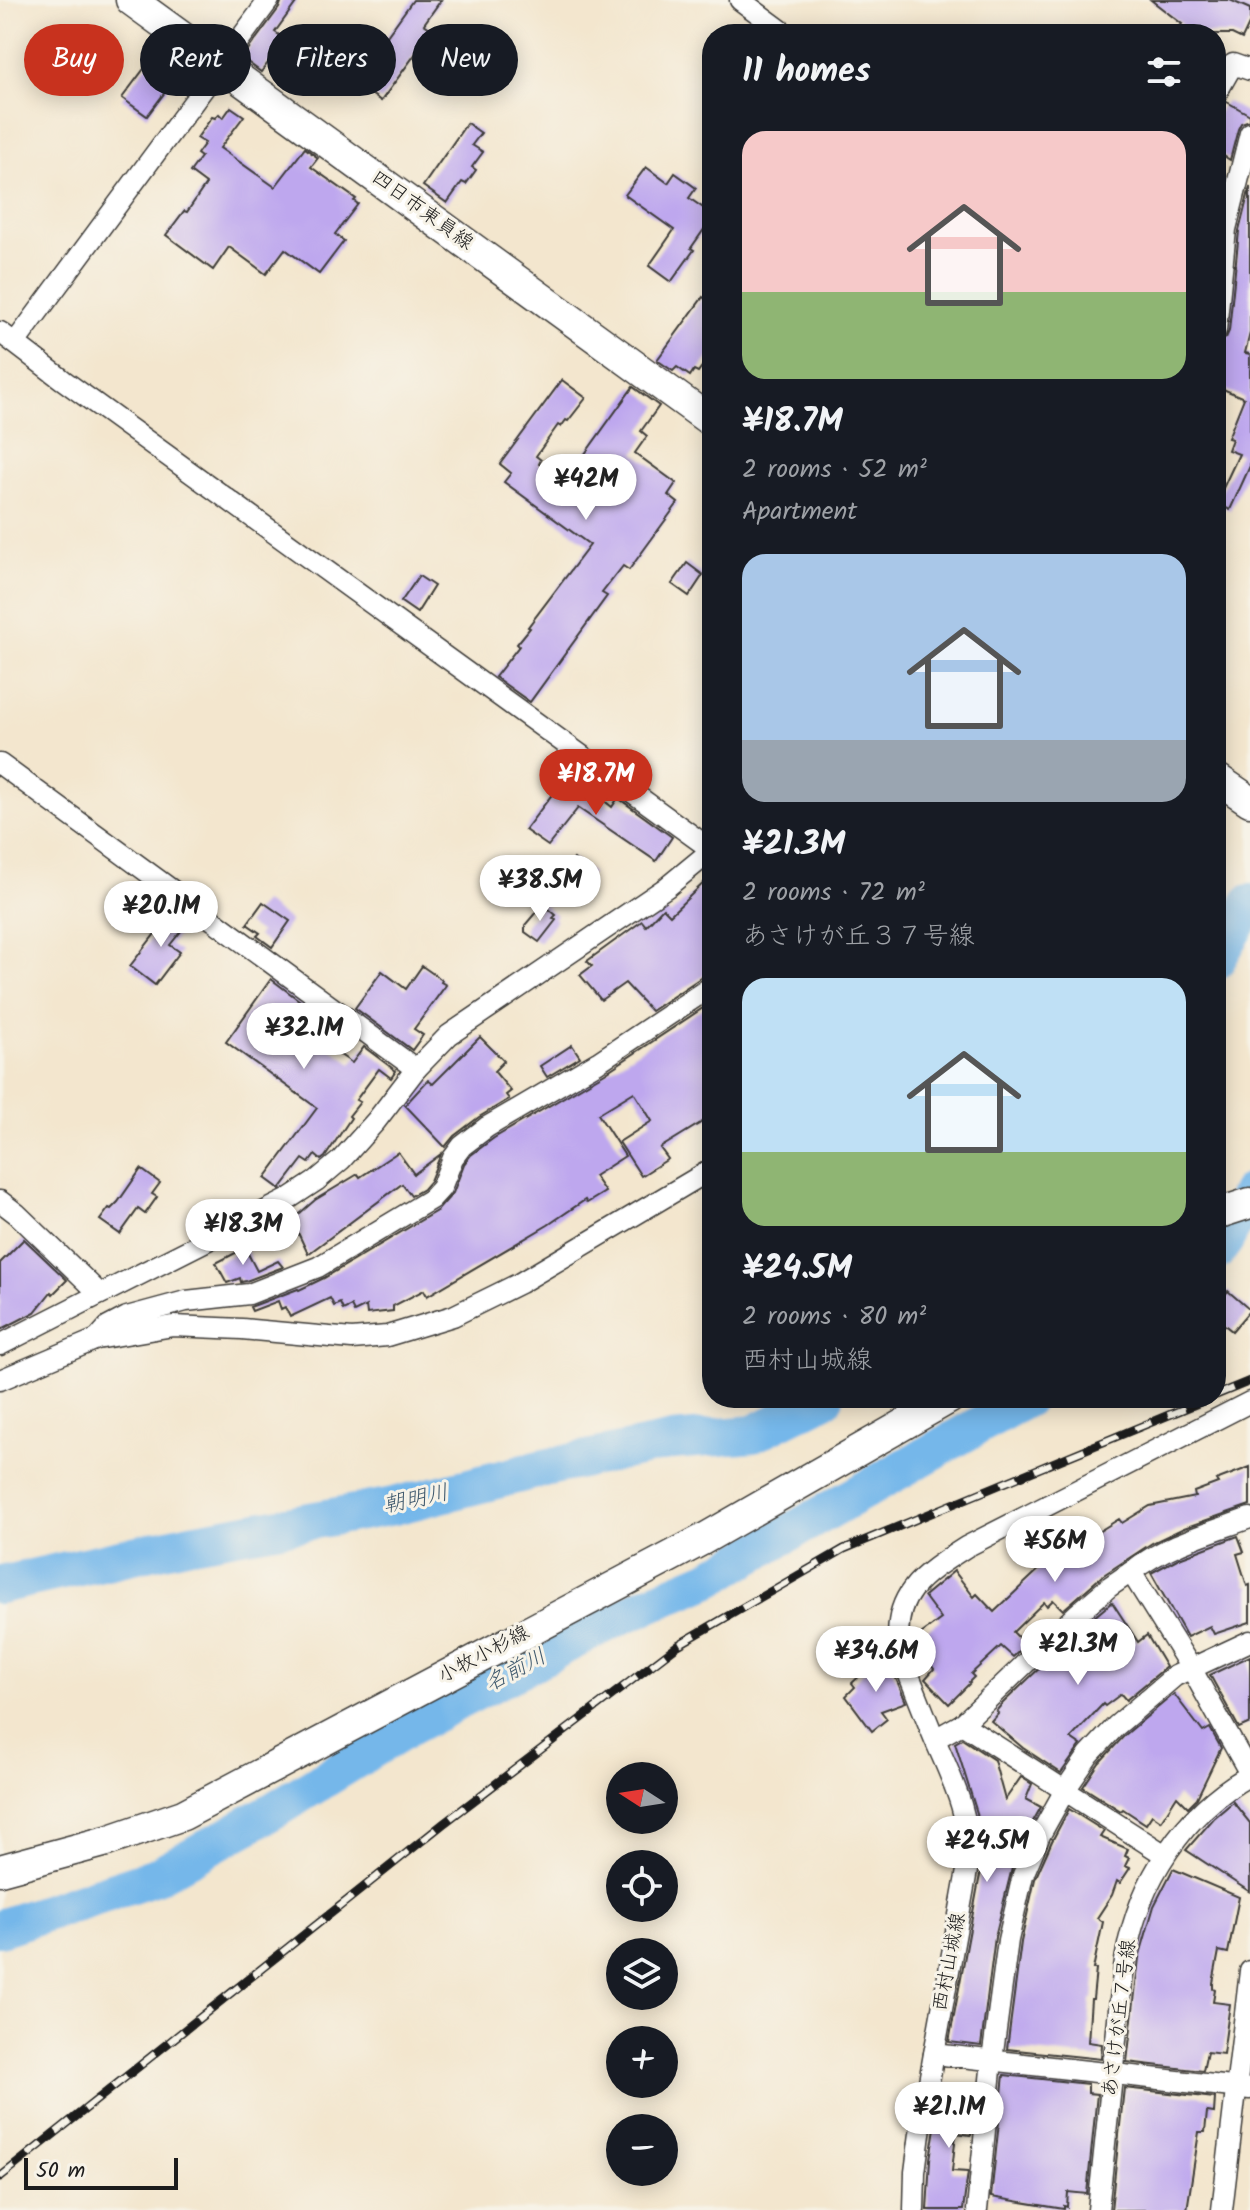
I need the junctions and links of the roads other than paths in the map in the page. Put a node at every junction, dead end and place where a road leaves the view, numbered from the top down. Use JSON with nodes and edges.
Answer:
{"nodes":[{"id":1,"x":131,"y":0,"type":"edge"},
{"id":2,"x":269,"y":0,"type":"edge"},
{"id":3,"x":740,"y":0,"type":"edge"},
{"id":4,"x":165,"y":24,"type":"edge"},
{"id":5,"x":772,"y":24,"type":"edge"},
{"id":6,"x":251,"y":25,"type":"edge"},
{"id":7,"x":1250,"y":70,"type":"edge"},
{"id":8,"x":1226,"y":76,"type":"edge"},
{"id":9,"x":251,"y":86,"type":"edge"},
{"id":10,"x":198,"y":96,"type":"edge"},
{"id":11,"x":1250,"y":133,"type":"edge"},
{"id":12,"x":1226,"y":229,"type":"edge"},
{"id":13,"x":8,"y":337,"type":"edge"},
{"id":14,"x":702,"y":415,"type":"edge"},
{"id":15,"x":0,"y":764,"type":"edge"},
{"id":16,"x":1226,"y":785,"type":"edge"},
{"id":17,"x":1250,"y":801,"type":"edge"},
{"id":18,"x":702,"y":843,"type":"edge"},
{"id":19,"x":702,"y":858,"type":"edge"},
{"id":20,"x":702,"y":993,"type":"edge"},
{"id":21,"x":416,"y":1069,"type":"junction"},
{"id":22,"x":702,"y":1175,"type":"edge"},
{"id":23,"x":0,"y":1201,"type":"edge"},
{"id":24,"x":1250,"y":1203,"type":"edge"},
{"id":25,"x":1226,"y":1211,"type":"edge"},
{"id":26,"x":100,"y":1294,"type":"junction"},
{"id":27,"x":97,"y":1339,"type":"junction"},
{"id":28,"x":0,"y":1345,"type":"edge"},
{"id":29,"x":0,"y":1380,"type":"edge"},
{"id":30,"x":1250,"y":1402,"type":"edge"},
{"id":31,"x":933,"y":1408,"type":"edge"},
{"id":32,"x":1250,"y":1518,"type":"edge"},
{"id":33,"x":1131,"y":1572,"type":"junction"},
{"id":34,"x":1250,"y":1641,"type":"edge"},
{"id":35,"x":1191,"y":1668,"type":"junction"},
{"id":36,"x":962,"y":1724,"type":"junction"},
{"id":37,"x":935,"y":1739,"type":"junction"},
{"id":38,"x":1250,"y":1774,"type":"edge"},
{"id":39,"x":1065,"y":1790,"type":"junction"},
{"id":40,"x":1165,"y":1855,"type":"junction"},
{"id":41,"x":0,"y":1870,"type":"edge"},
{"id":42,"x":1250,"y":1971,"type":"edge"},
{"id":43,"x":934,"y":2054,"type":"junction"},
{"id":44,"x":992,"y":2060,"type":"junction"},
{"id":45,"x":1113,"y":2074,"type":"junction"},
{"id":46,"x":1243,"y":2088,"type":"edge"},
{"id":47,"x":914,"y":2210,"type":"edge"},
{"id":48,"x":977,"y":2210,"type":"edge"},
{"id":49,"x":1098,"y":2210,"type":"edge"},
{"id":50,"x":1222,"y":2210,"type":"edge"}],
"edges":[{"from":1,"to":4,"type":"main road","name":"四日市東員線"},
{"from":2,"to":6,"type":"street"},
{"from":3,"to":5,"type":"street"},
{"from":7,"to":8,"type":"street"},
{"from":9,"to":14,"type":"main road","name":"四日市東員線"},
{"from":10,"to":13,"type":"street"},
{"from":11,"to":12,"type":"street"},
{"from":13,"to":18,"type":"street"},
{"from":15,"to":21,"type":"street"},
{"from":16,"to":17,"type":"main road"},
{"from":19,"to":21,"type":"street"},
{"from":20,"to":27,"type":"street"},
{"from":21,"to":26,"type":"street"},
{"from":22,"to":27,"type":"street"},
{"from":23,"to":26,"type":"street"},
{"from":24,"to":25,"type":"main road"},
{"from":26,"to":28,"type":"street"},
{"from":27,"to":29,"type":"street"},
{"from":30,"to":37,"type":"street","name":"西村山城線"},
{"from":31,"to":41,"type":"main road","name":"小牧小杉線"},
{"from":32,"to":33,"type":"street"},
{"from":33,"to":35,"type":"street"},
{"from":33,"to":36,"type":"street"},
{"from":34,"to":35,"type":"street"},
{"from":35,"to":38,"type":"street"},
{"from":35,"to":39,"type":"street"},
{"from":36,"to":37,"type":"street"},
{"from":36,"to":39,"type":"street"},
{"from":37,"to":43,"type":"street","name":"西村山城線"},
{"from":38,"to":40,"type":"street","name":"あさけが丘７号線"},
{"from":39,"to":40,"type":"street"},
{"from":39,"to":44,"type":"street"},
{"from":40,"to":45,"type":"street","name":"あさけが丘７号線"},
{"from":42,"to":46,"type":"street"},
{"from":43,"to":44,"type":"street"},
{"from":43,"to":47,"type":"street","name":"西村山城線"},
{"from":44,"to":45,"type":"street"},
{"from":44,"to":48,"type":"street"},
{"from":45,"to":46,"type":"street"},
{"from":45,"to":49,"type":"street","name":"あさけが丘７号線"},
{"from":46,"to":50,"type":"street"}]}
